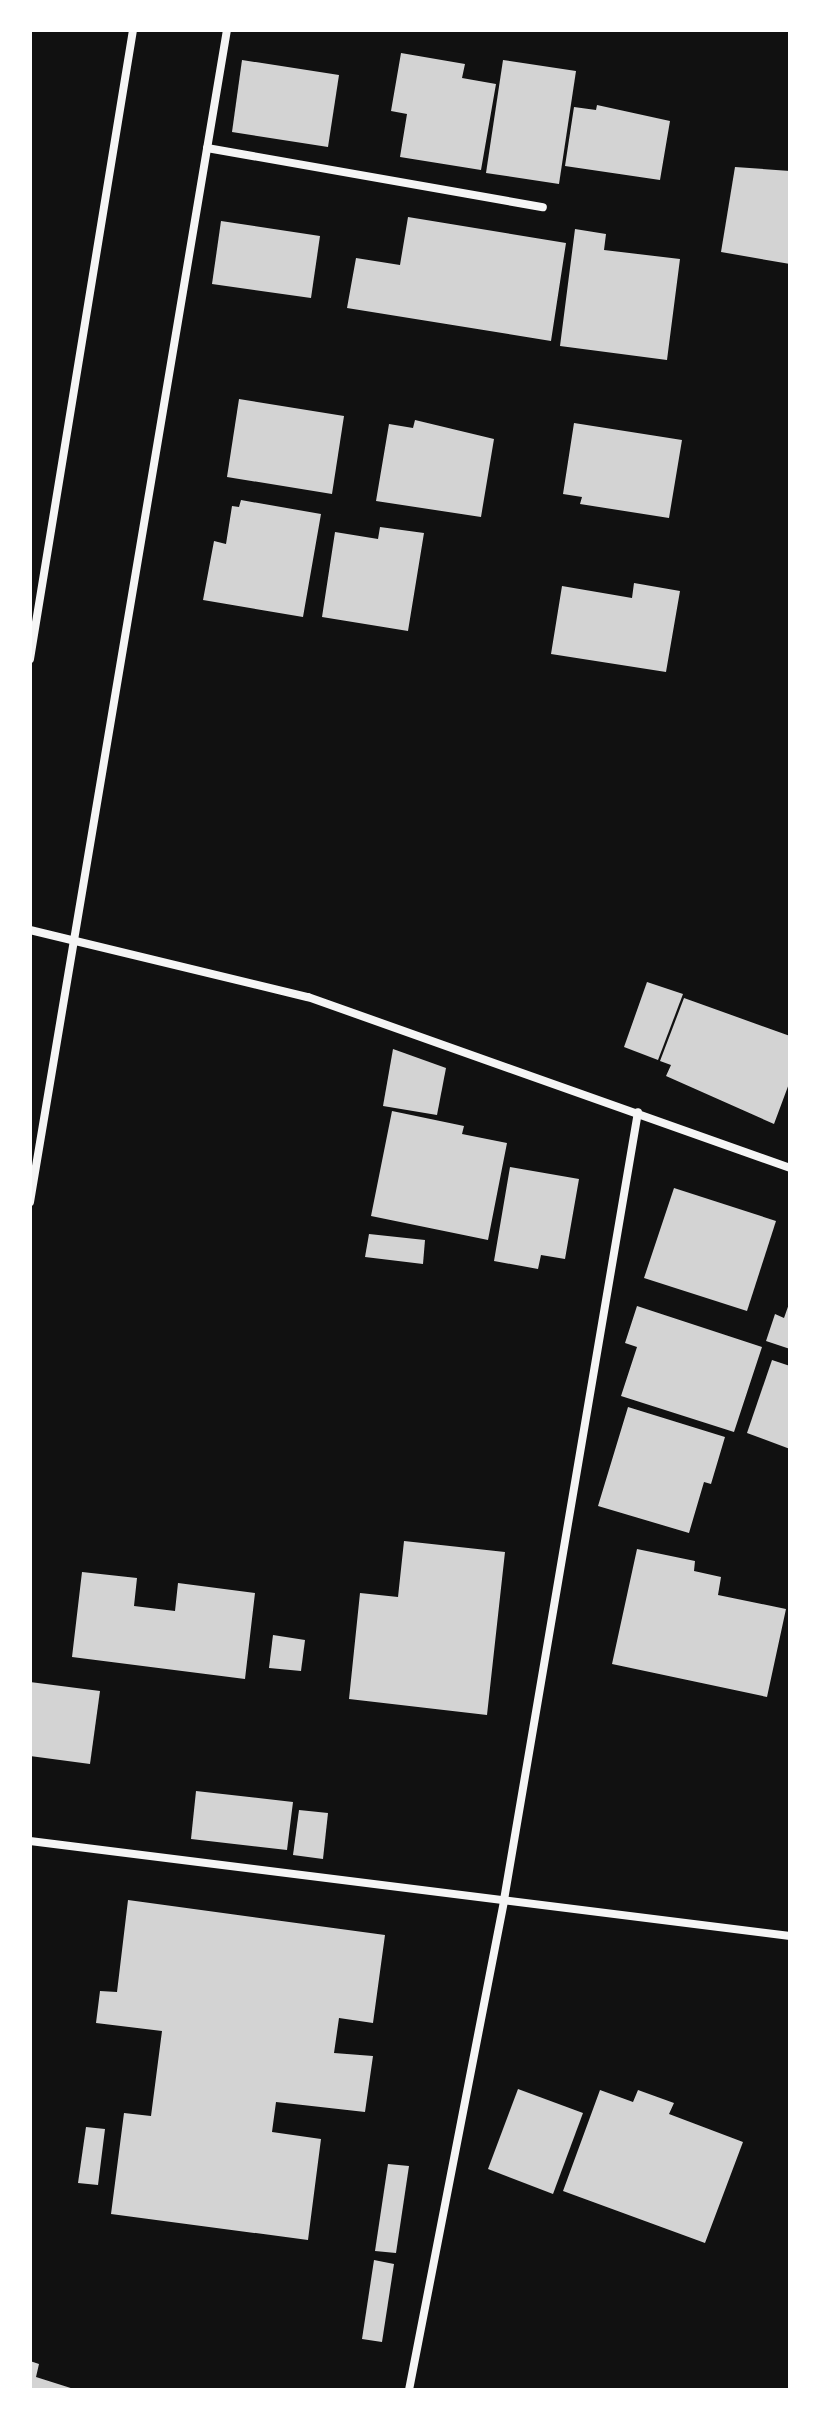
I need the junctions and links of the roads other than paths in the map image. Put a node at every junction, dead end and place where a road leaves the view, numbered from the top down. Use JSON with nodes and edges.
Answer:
{"nodes":[{"id":1,"x":133,"y":30,"type":"edge"},
{"id":2,"x":227,"y":30,"type":"edge"},
{"id":3,"x":207,"y":148,"type":"junction"},
{"id":4,"x":543,"y":207,"type":"dead end"},
{"id":5,"x":30,"y":659,"type":"edge"},
{"id":6,"x":30,"y":930,"type":"edge"},
{"id":7,"x":74,"y":940,"type":"junction"},
{"id":8,"x":638,"y":1112,"type":"junction"},
{"id":9,"x":790,"y":1168,"type":"edge"},
{"id":10,"x":30,"y":1202,"type":"edge"},
{"id":11,"x":30,"y":1841,"type":"edge"},
{"id":12,"x":504,"y":1900,"type":"junction"},
{"id":13,"x":790,"y":1936,"type":"edge"},
{"id":14,"x":409,"y":2390,"type":"edge"}],
"edges":[{"from":1,"to":5,"type":"street"},
{"from":2,"to":3,"type":"street"},
{"from":3,"to":4,"type":"street"},
{"from":3,"to":7,"type":"street"},
{"from":6,"to":7,"type":"street"},
{"from":7,"to":8,"type":"street"},
{"from":7,"to":10,"type":"street"},
{"from":8,"to":9,"type":"street"},
{"from":8,"to":12,"type":"street"},
{"from":11,"to":12,"type":"street"},
{"from":12,"to":13,"type":"street"},
{"from":12,"to":14,"type":"street"}]}
